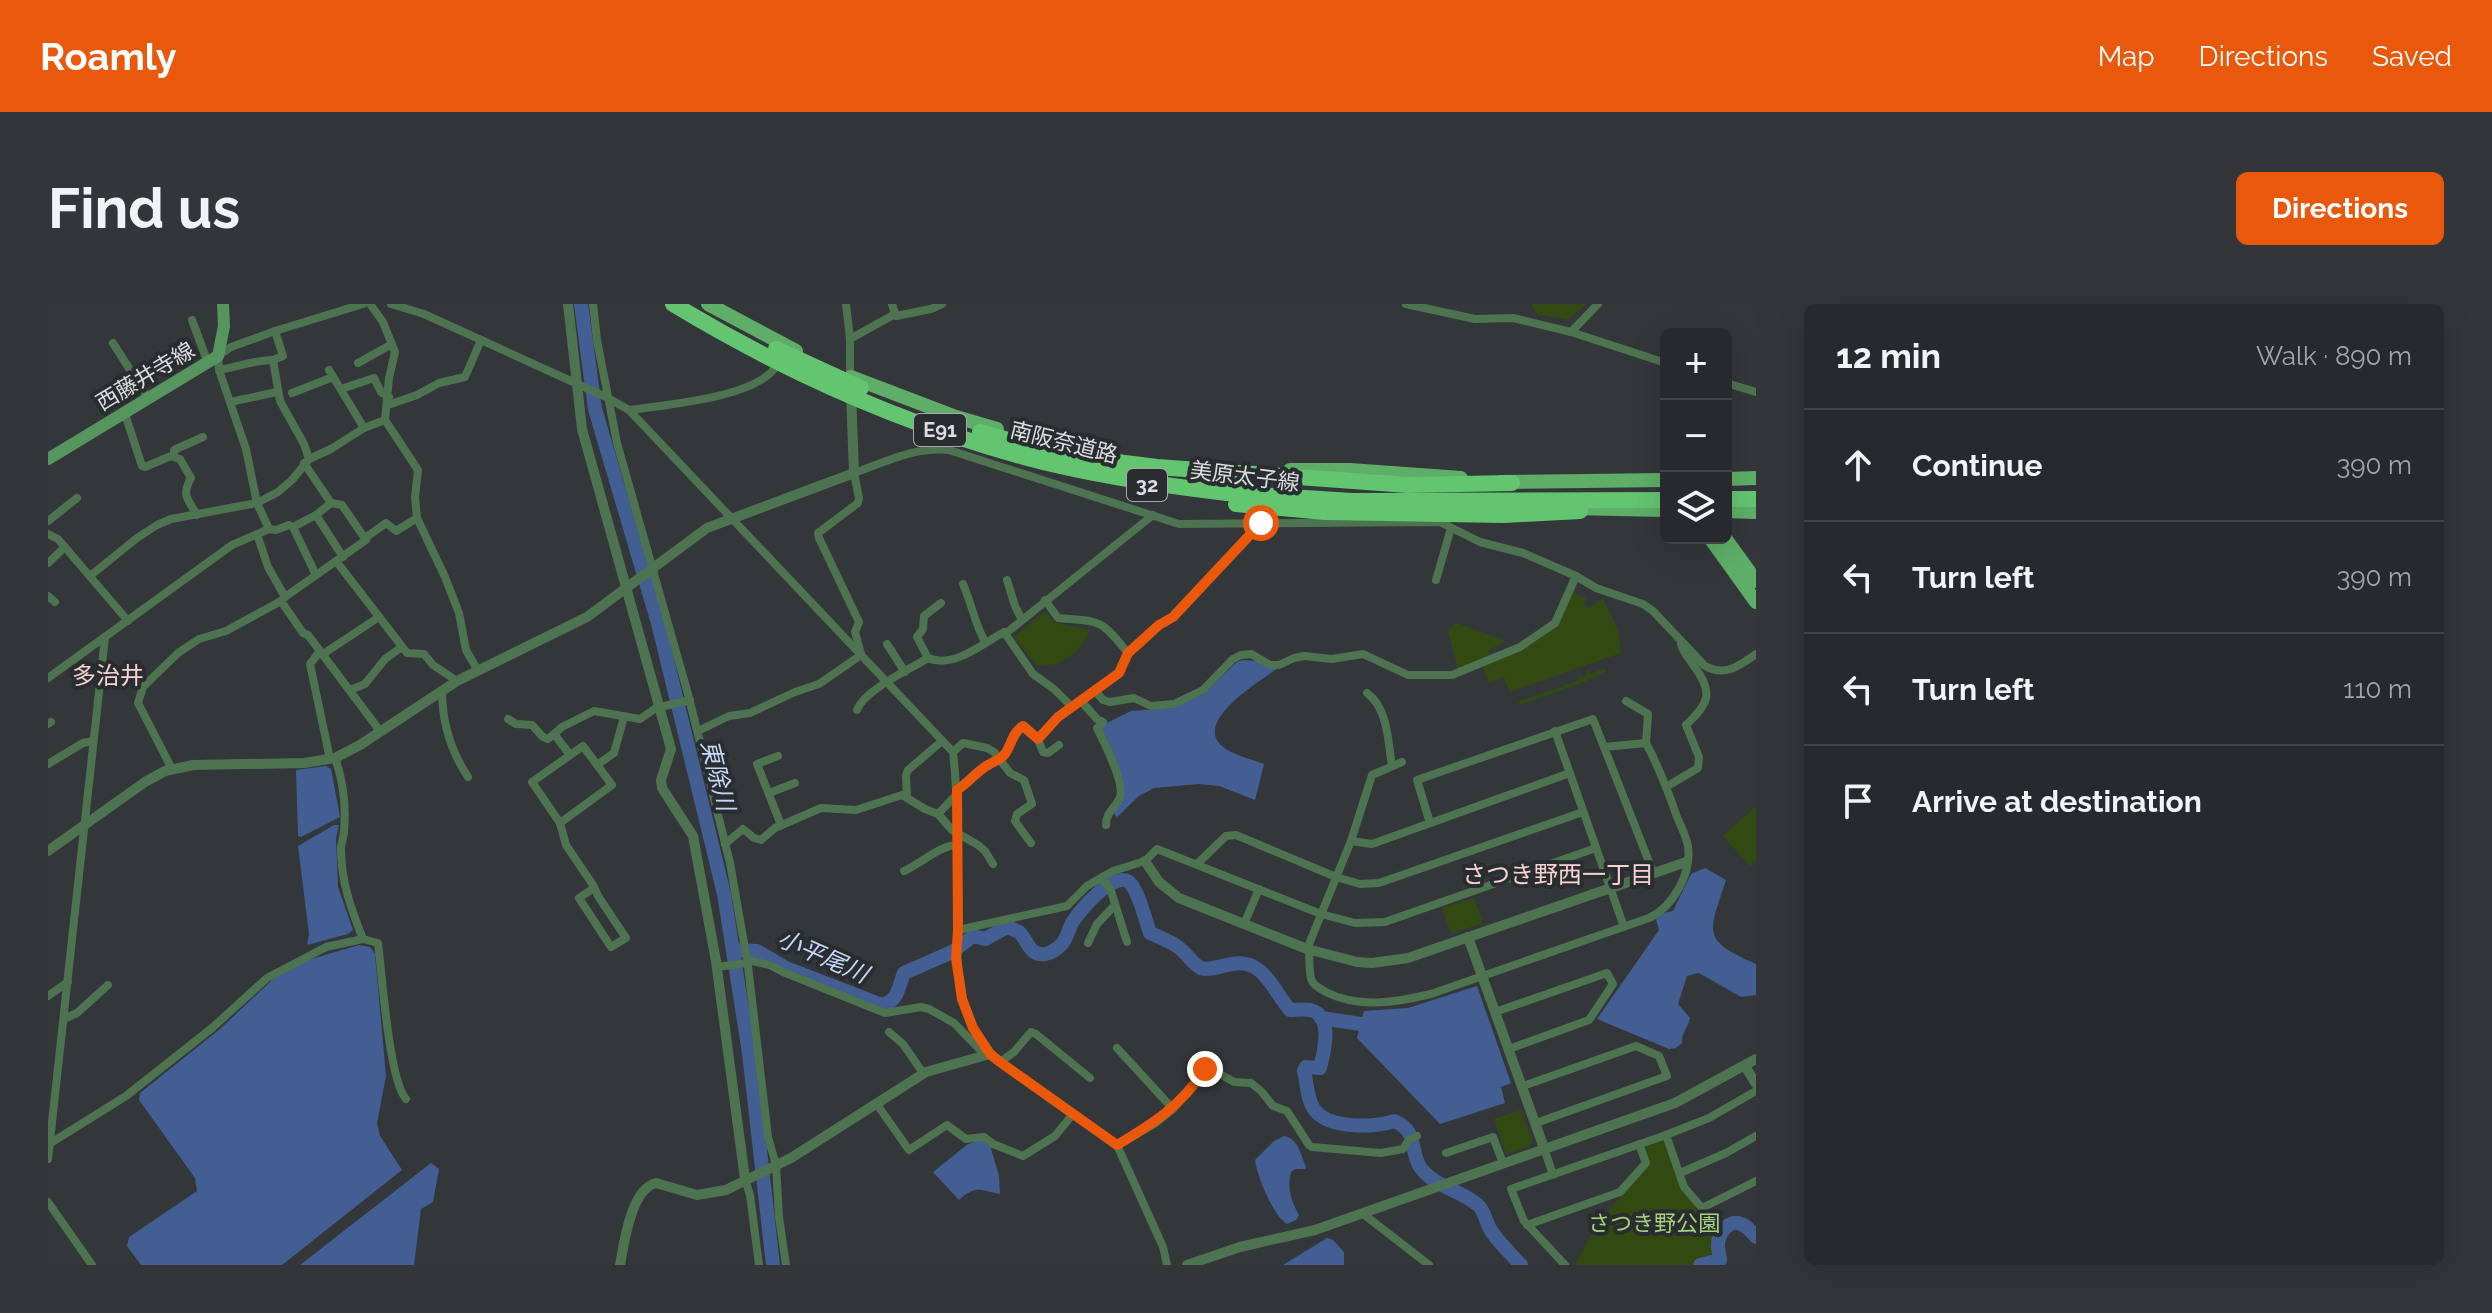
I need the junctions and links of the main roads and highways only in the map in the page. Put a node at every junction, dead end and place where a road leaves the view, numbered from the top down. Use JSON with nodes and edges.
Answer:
{"nodes":[{"id":1,"x":223,"y":304,"type":"edge"},
{"id":2,"x":663,"y":304,"type":"edge"},
{"id":3,"x":673,"y":304,"type":"edge"},
{"id":4,"x":695,"y":304,"type":"edge"},
{"id":5,"x":708,"y":304,"type":"edge"},
{"id":6,"x":1061,"y":455,"type":"junction"},
{"id":7,"x":1026,"y":457,"type":"junction"},
{"id":8,"x":48,"y":459,"type":"edge"},
{"id":9,"x":1756,"y":478,"type":"edge"},
{"id":10,"x":1732,"y":479,"type":"edge"},
{"id":11,"x":1660,"y":480,"type":"edge"},
{"id":12,"x":1512,"y":483,"type":"junction"},
{"id":13,"x":1756,"y":488,"type":"edge"},
{"id":14,"x":1660,"y":489,"type":"edge"},
{"id":15,"x":1732,"y":489,"type":"edge"},
{"id":16,"x":1732,"y":499,"type":"edge"},
{"id":17,"x":1756,"y":499,"type":"edge"},
{"id":18,"x":1660,"y":500,"type":"edge"},
{"id":19,"x":1610,"y":509,"type":"junction"},
{"id":20,"x":1660,"y":510,"type":"edge"},
{"id":21,"x":1732,"y":511,"type":"edge"},
{"id":22,"x":1756,"y":512,"type":"edge"},
{"id":23,"x":1714,"y":544,"type":"edge"},
{"id":24,"x":1729,"y":544,"type":"edge"},
{"id":25,"x":1756,"y":581,"type":"edge"},
{"id":26,"x":1756,"y":602,"type":"edge"}],
"edges":[{"from":1,"to":8,"type":"main road","name":"西藤井寺線"},
{"from":2,"to":19,"type":"main road","name":"美原太子線","number":"32"},
{"from":3,"to":7,"type":"highway","name":"南阪奈道路","number":"E91","bridge":true},
{"from":4,"to":6,"type":"highway","name":"南阪奈道路","number":"E91","bridge":true},
{"from":5,"to":12,"type":"main road","name":"美原太子線","number":"32"},
{"from":6,"to":12,"type":"highway"},
{"from":6,"to":14,"type":"highway","name":"南阪奈道路","number":"E91"},
{"from":7,"to":18,"type":"highway","name":"南阪奈道路","number":"E91","bridge":true},
{"from":7,"to":19,"type":"highway","bridge":true},
{"from":9,"to":10,"type":"main road"},
{"from":11,"to":12,"type":"main road","name":"美原太子線","number":"32"},
{"from":13,"to":15,"type":"highway"},
{"from":16,"to":17,"type":"highway"},
{"from":19,"to":20,"type":"main road","name":"美原太子線","number":"32"},
{"from":21,"to":22,"type":"main road"},
{"from":23,"to":26,"type":"main road"},
{"from":24,"to":25,"type":"main road"}]}
